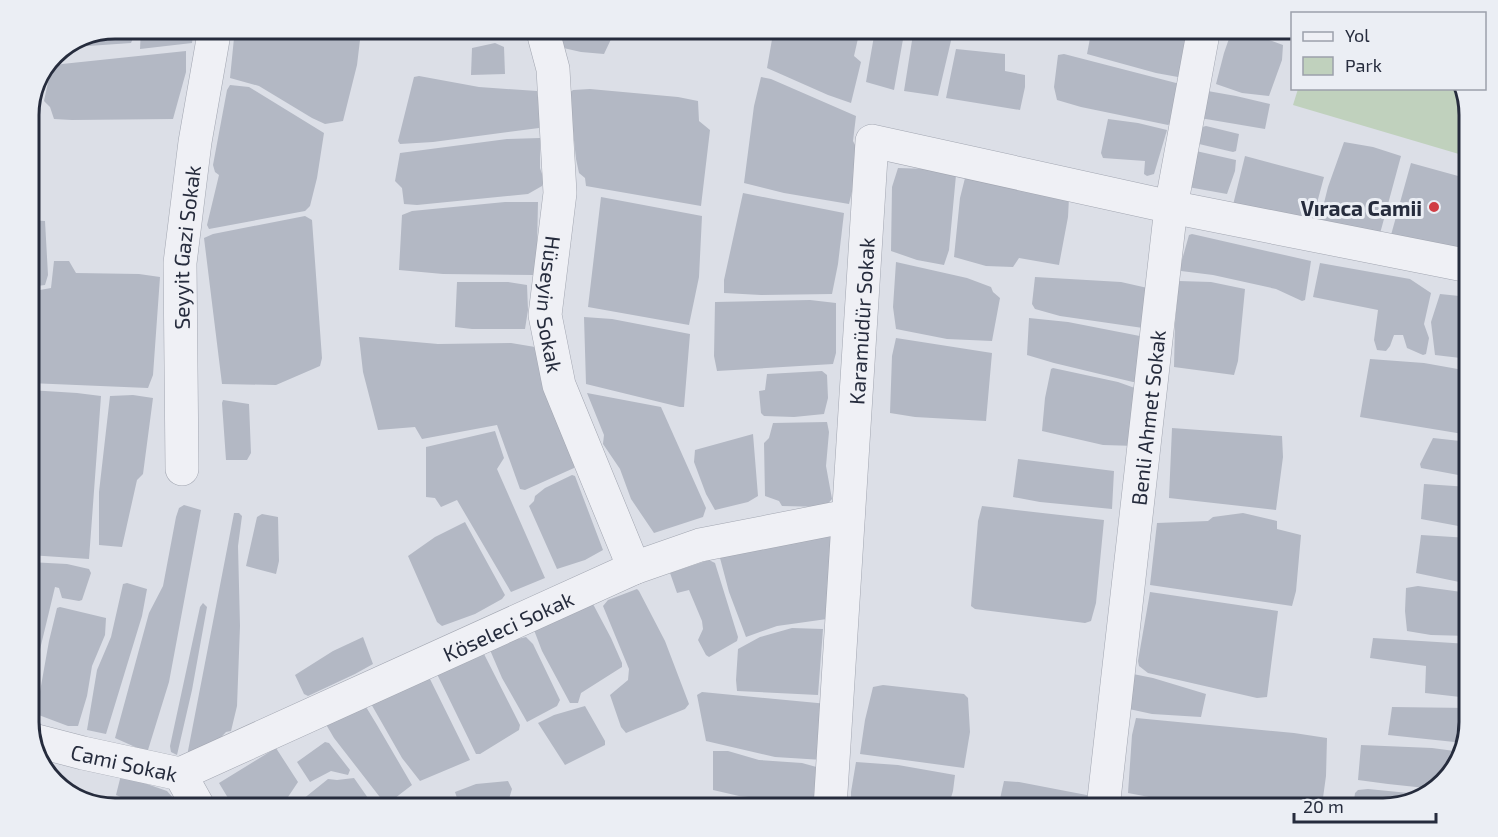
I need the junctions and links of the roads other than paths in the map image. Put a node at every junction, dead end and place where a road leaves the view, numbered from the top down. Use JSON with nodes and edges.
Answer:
{"nodes":[{"id":1,"x":213,"y":39,"type":"edge"},
{"id":2,"x":545,"y":39,"type":"edge"},
{"id":3,"x":1202,"y":39,"type":"edge"},
{"id":4,"x":1171,"y":207,"type":"junction"},
{"id":5,"x":1459,"y":264,"type":"edge"},
{"id":6,"x":182,"y":469,"type":"dead end"},
{"id":7,"x":848,"y":516,"type":"junction"},
{"id":8,"x":634,"y":568,"type":"junction"},
{"id":9,"x":42,"y":742,"type":"edge"},
{"id":10,"x":180,"y":774,"type":"junction"},
{"id":11,"x":193,"y":798,"type":"edge"},
{"id":12,"x":831,"y":798,"type":"edge"},
{"id":13,"x":1104,"y":798,"type":"edge"}],
"edges":[{"from":1,"to":6,"type":"street","name":"Seyyit Gazi Sokak"},
{"from":2,"to":8,"type":"street","name":"Hüseyin Sokak"},
{"from":3,"to":4,"type":"street","name":"Benli Ahmet Sokak"},
{"from":4,"to":5,"type":"street"},
{"from":4,"to":7,"type":"street","name":"Karamüdür Sokak"},
{"from":4,"to":13,"type":"street","name":"Benli Ahmet Sokak"},
{"from":7,"to":8,"type":"street","name":"Köseleci Sokak"},
{"from":7,"to":12,"type":"street","name":"Karamüdür Sokak"},
{"from":8,"to":10,"type":"street","name":"Köseleci Sokak"},
{"from":9,"to":10,"type":"street","name":"Cami Sokak"},
{"from":10,"to":11,"type":"street","name":"Cami Sokak"}]}
